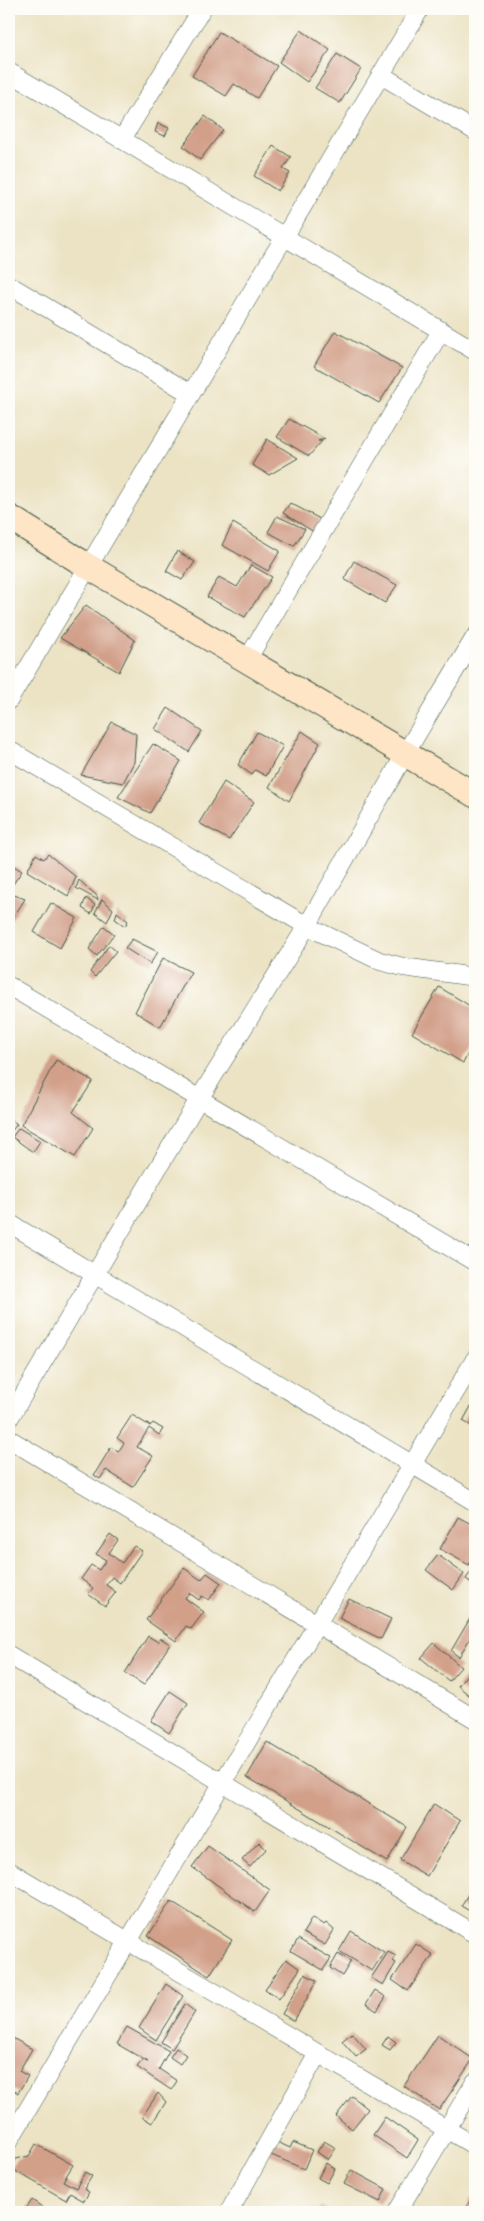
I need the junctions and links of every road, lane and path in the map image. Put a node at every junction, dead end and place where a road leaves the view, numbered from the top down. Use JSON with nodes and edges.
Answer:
{"nodes":[{"id":1,"x":202,"y":9,"type":"edge"},
{"id":2,"x":420,"y":9,"type":"edge"},
{"id":3,"x":9,"y":72,"type":"edge"},
{"id":4,"x":381,"y":75,"type":"junction"},
{"id":5,"x":475,"y":132,"type":"edge"},
{"id":6,"x":122,"y":140,"type":"junction"},
{"id":7,"x":285,"y":237,"type":"junction"},
{"id":8,"x":9,"y":284,"type":"edge"},
{"id":9,"x":441,"y":331,"type":"junction"},
{"id":10,"x":475,"y":351,"type":"edge"},
{"id":11,"x":191,"y":394,"type":"junction"},
{"id":12,"x":9,"y":517,"type":"edge"},
{"id":13,"x":89,"y":567,"type":"junction"},
{"id":14,"x":475,"y":637,"type":"edge"},
{"id":15,"x":247,"y":660,"type":"junction"},
{"id":16,"x":9,"y":700,"type":"edge"},
{"id":17,"x":9,"y":750,"type":"edge"},
{"id":18,"x":405,"y":754,"type":"junction"},
{"id":19,"x":475,"y":795,"type":"edge"},
{"id":20,"x":308,"y":926,"type":"junction"},
{"id":21,"x":475,"y":977,"type":"edge"},
{"id":22,"x":9,"y":986,"type":"edge"},
{"id":23,"x":200,"y":1099,"type":"junction"},
{"id":24,"x":9,"y":1223,"type":"edge"},
{"id":25,"x":475,"y":1262,"type":"edge"},
{"id":26,"x":95,"y":1275,"type":"junction"},
{"id":27,"x":475,"y":1359,"type":"edge"},
{"id":28,"x":9,"y":1419,"type":"edge"},
{"id":29,"x":9,"y":1439,"type":"edge"},
{"id":30,"x":412,"y":1464,"type":"junction"},
{"id":31,"x":475,"y":1502,"type":"edge"},
{"id":32,"x":317,"y":1624,"type":"junction"},
{"id":33,"x":9,"y":1655,"type":"edge"},
{"id":34,"x":475,"y":1719,"type":"edge"},
{"id":35,"x":223,"y":1783,"type":"junction"},
{"id":36,"x":9,"y":1871,"type":"edge"},
{"id":37,"x":475,"y":1934,"type":"edge"},
{"id":38,"x":128,"y":1941,"type":"junction"},
{"id":39,"x":317,"y":2055,"type":"junction"},
{"id":40,"x":475,"y":2082,"type":"edge"},
{"id":41,"x":446,"y":2130,"type":"junction"},
{"id":42,"x":9,"y":2142,"type":"edge"},
{"id":43,"x":475,"y":2146,"type":"edge"},
{"id":44,"x":229,"y":2212,"type":"edge"},
{"id":45,"x":397,"y":2212,"type":"edge"}],
"edges":[{"from":1,"to":6,"type":"street"},
{"from":2,"to":4,"type":"street"},
{"from":3,"to":6,"type":"street"},
{"from":4,"to":5,"type":"street"},
{"from":4,"to":7,"type":"street"},
{"from":6,"to":7,"type":"street"},
{"from":7,"to":9,"type":"street"},
{"from":7,"to":11,"type":"street"},
{"from":8,"to":11,"type":"street"},
{"from":9,"to":10,"type":"street"},
{"from":9,"to":15,"type":"street"},
{"from":11,"to":13,"type":"street"},
{"from":12,"to":13,"type":"street"},
{"from":13,"to":15,"type":"street"},
{"from":13,"to":16,"type":"street"},
{"from":14,"to":18,"type":"street"},
{"from":15,"to":18,"type":"street"},
{"from":17,"to":20,"type":"street"},
{"from":18,"to":19,"type":"street"},
{"from":18,"to":20,"type":"street"},
{"from":20,"to":21,"type":"street"},
{"from":20,"to":23,"type":"street"},
{"from":22,"to":23,"type":"street"},
{"from":23,"to":25,"type":"street"},
{"from":23,"to":26,"type":"street"},
{"from":24,"to":26,"type":"street"},
{"from":26,"to":28,"type":"street"},
{"from":26,"to":30,"type":"street"},
{"from":27,"to":30,"type":"street"},
{"from":29,"to":32,"type":"street"},
{"from":30,"to":31,"type":"street"},
{"from":30,"to":32,"type":"street"},
{"from":32,"to":34,"type":"street"},
{"from":32,"to":35,"type":"street"},
{"from":33,"to":35,"type":"street"},
{"from":35,"to":37,"type":"street"},
{"from":35,"to":38,"type":"street"},
{"from":36,"to":38,"type":"street"},
{"from":38,"to":39,"type":"street"},
{"from":38,"to":42,"type":"street"},
{"from":39,"to":41,"type":"street"},
{"from":39,"to":44,"type":"street"},
{"from":40,"to":41,"type":"street"},
{"from":41,"to":43,"type":"street"},
{"from":41,"to":45,"type":"street"}]}
